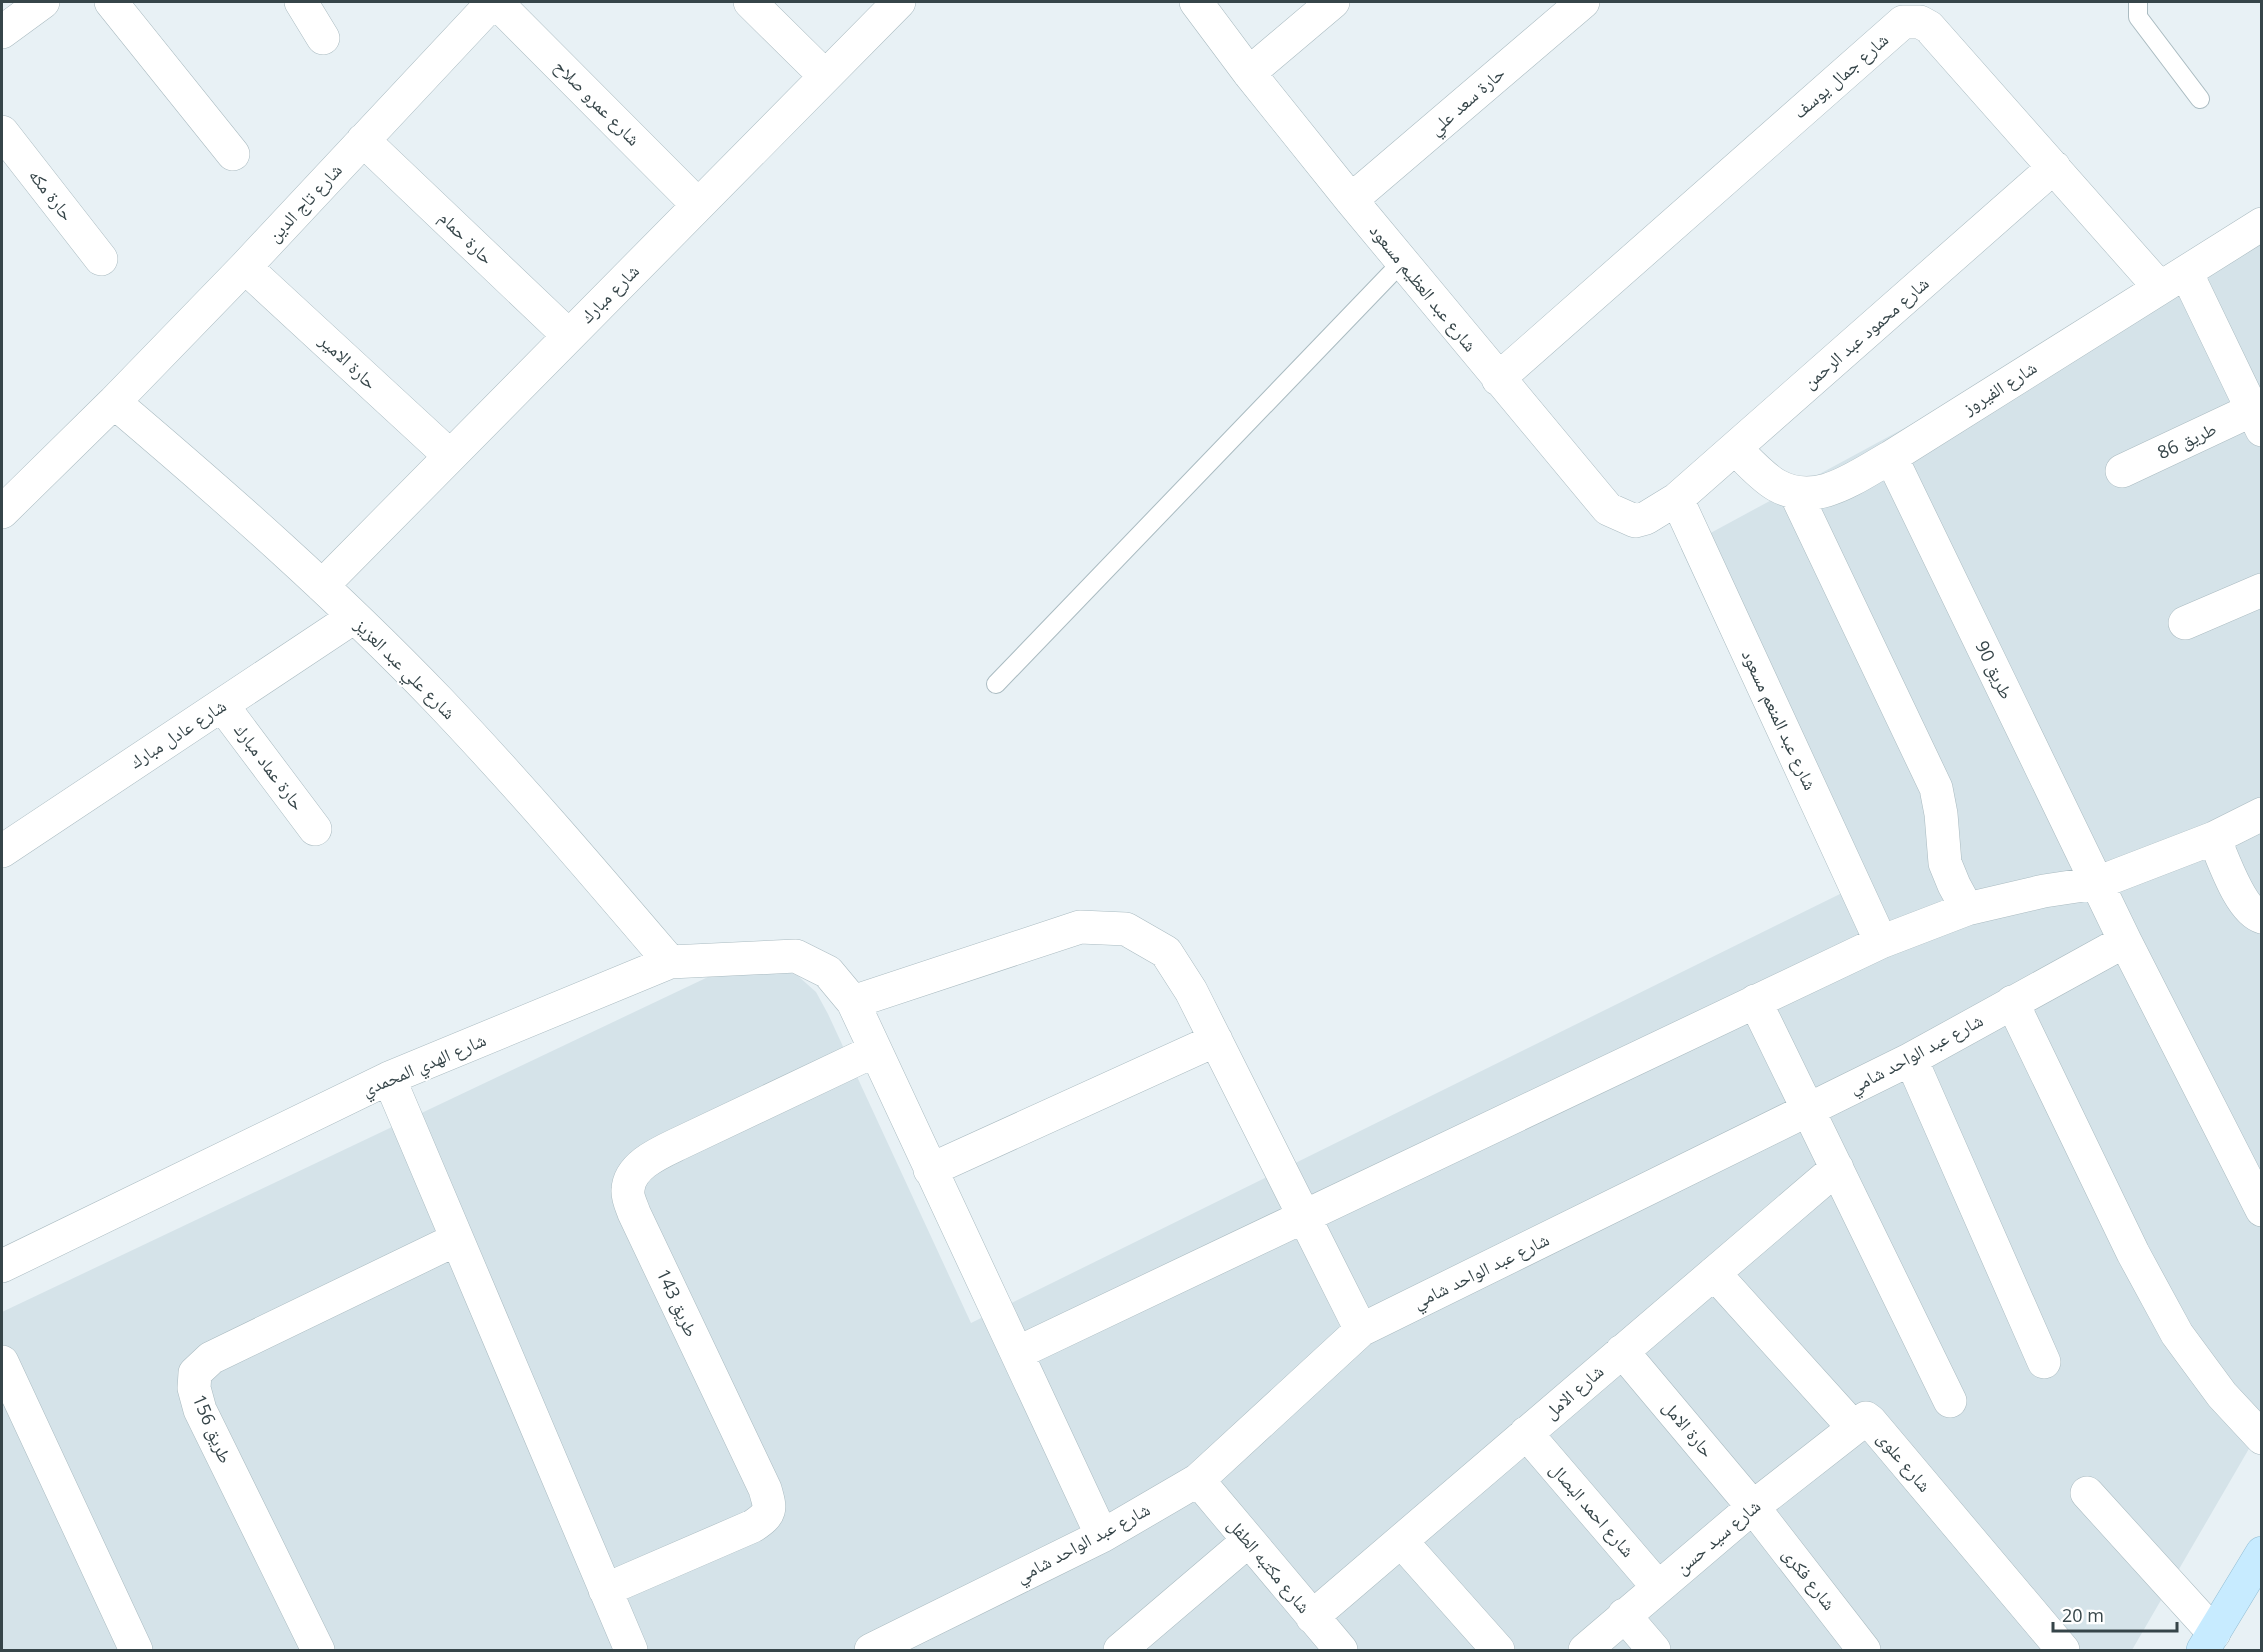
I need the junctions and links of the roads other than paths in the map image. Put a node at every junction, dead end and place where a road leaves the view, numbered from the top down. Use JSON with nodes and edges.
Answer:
{"nodes":[{"id":1,"x":43,"y":2,"type":"edge"},
{"id":2,"x":111,"y":2,"type":"edge"},
{"id":3,"x":301,"y":2,"type":"edge"},
{"id":4,"x":495,"y":2,"type":"edge"},
{"id":5,"x":750,"y":2,"type":"edge"},
{"id":6,"x":899,"y":2,"type":"edge"},
{"id":7,"x":1196,"y":2,"type":"edge"},
{"id":8,"x":1333,"y":2,"type":"edge"},
{"id":9,"x":1583,"y":2,"type":"edge"},
{"id":10,"x":2138,"y":2,"type":"edge"},
{"id":11,"x":2,"y":32,"type":"edge"},
{"id":12,"x":323,"y":38,"type":"dead end"},
{"id":13,"x":1249,"y":73,"type":"junction"},
{"id":14,"x":825,"y":76,"type":"junction"},
{"id":15,"x":2200,"y":99,"type":"dead end"},
{"id":16,"x":2,"y":132,"type":"edge"},
{"id":17,"x":363,"y":140,"type":"junction"},
{"id":18,"x":233,"y":154,"type":"dead end"},
{"id":19,"x":2054,"y":166,"type":"junction"},
{"id":20,"x":1351,"y":200,"type":"junction"},
{"id":21,"x":698,"y":204,"type":"junction"},
{"id":22,"x":2262,"y":224,"type":"edge"},
{"id":23,"x":101,"y":259,"type":"dead end"},
{"id":24,"x":1402,"y":262,"type":"junction"},
{"id":25,"x":245,"y":267,"type":"junction"},
{"id":26,"x":2173,"y":280,"type":"junction"},
{"id":27,"x":569,"y":336,"type":"junction"},
{"id":28,"x":1498,"y":379,"type":"junction"},
{"id":29,"x":114,"y":402,"type":"junction"},
{"id":30,"x":2257,"y":420,"type":"edge"},
{"id":31,"x":1735,"y":448,"type":"junction"},
{"id":32,"x":450,"y":456,"type":"junction"},
{"id":33,"x":1890,"y":457,"type":"junction"},
{"id":34,"x":2122,"y":471,"type":"dead end"},
{"id":35,"x":1796,"y":494,"type":"junction"},
{"id":36,"x":1677,"y":499,"type":"junction"},
{"id":37,"x":2,"y":512,"type":"edge"},
{"id":38,"x":322,"y":586,"type":"junction"},
{"id":39,"x":2262,"y":590,"type":"edge"},
{"id":40,"x":354,"y":617,"type":"junction"},
{"id":41,"x":2185,"y":623,"type":"dead end"},
{"id":42,"x":996,"y":684,"type":"dead end"},
{"id":43,"x":222,"y":705,"type":"junction"},
{"id":44,"x":2262,"y":814,"type":"edge"},
{"id":45,"x":315,"y":829,"type":"dead end"},
{"id":46,"x":2214,"y":838,"type":"junction"},
{"id":47,"x":2,"y":851,"type":"edge"},
{"id":48,"x":2097,"y":883,"type":"junction"},
{"id":49,"x":1967,"y":909,"type":"junction"},
{"id":50,"x":2262,"y":917,"type":"edge"},
{"id":51,"x":2125,"y":941,"type":"junction"},
{"id":52,"x":1881,"y":942,"type":"junction"},
{"id":53,"x":670,"y":962,"type":"junction"},
{"id":54,"x":1755,"y":1001,"type":"junction"},
{"id":55,"x":853,"y":1002,"type":"junction"},
{"id":56,"x":2012,"y":1002,"type":"junction"},
{"id":57,"x":1216,"y":1040,"type":"junction"},
{"id":58,"x":874,"y":1051,"type":"junction"},
{"id":59,"x":1911,"y":1059,"type":"junction"},
{"id":60,"x":389,"y":1078,"type":"junction"},
{"id":61,"x":1808,"y":1110,"type":"junction"},
{"id":62,"x":1837,"y":1168,"type":"junction"},
{"id":63,"x":930,"y":1170,"type":"junction"},
{"id":64,"x":2262,"y":1210,"type":"edge"},
{"id":65,"x":1304,"y":1216,"type":"junction"},
{"id":66,"x":457,"y":1239,"type":"junction"},
{"id":67,"x":2,"y":1266,"type":"edge"},
{"id":68,"x":1714,"y":1273,"type":"junction"},
{"id":69,"x":1361,"y":1330,"type":"junction"},
{"id":70,"x":1622,"y":1351,"type":"junction"},
{"id":71,"x":1017,"y":1353,"type":"junction"},
{"id":72,"x":2,"y":1362,"type":"edge"},
{"id":73,"x":2044,"y":1362,"type":"dead end"},
{"id":74,"x":1950,"y":1401,"type":"dead end"},
{"id":75,"x":1854,"y":1428,"type":"junction"},
{"id":76,"x":1526,"y":1433,"type":"junction"},
{"id":77,"x":2262,"y":1438,"type":"edge"},
{"id":78,"x":1197,"y":1480,"type":"junction"},
{"id":79,"x":2087,"y":1493,"type":"dead end"},
{"id":80,"x":1753,"y":1507,"type":"junction"},
{"id":81,"x":1102,"y":1536,"type":"junction"},
{"id":82,"x":1248,"y":1541,"type":"junction"},
{"id":83,"x":1401,"y":1541,"type":"junction"},
{"id":84,"x":2262,"y":1553,"type":"edge"},
{"id":85,"x":1658,"y":1587,"type":"junction"},
{"id":86,"x":605,"y":1590,"type":"junction"},
{"id":87,"x":1624,"y":1615,"type":"junction"},
{"id":88,"x":1325,"y":1639,"type":"edge"},
{"id":89,"x":2208,"y":1642,"type":"edge"},
{"id":90,"x":136,"y":1650,"type":"edge"},
{"id":91,"x":318,"y":1650,"type":"edge"},
{"id":92,"x":631,"y":1650,"type":"edge"},
{"id":93,"x":871,"y":1650,"type":"edge"},
{"id":94,"x":1120,"y":1650,"type":"edge"},
{"id":95,"x":1498,"y":1650,"type":"edge"},
{"id":96,"x":1585,"y":1650,"type":"edge"},
{"id":97,"x":1654,"y":1650,"type":"edge"},
{"id":98,"x":1864,"y":1650,"type":"edge"},
{"id":99,"x":2063,"y":1650,"type":"edge"}],
"edges":[{"from":1,"to":11,"type":"street"},
{"from":2,"to":18,"type":"street"},
{"from":3,"to":12,"type":"street"},
{"from":4,"to":17,"type":"street","name":"شارع تاج الدين"},
{"from":4,"to":21,"type":"street","name":"شارع عمرو صلاح"},
{"from":5,"to":14,"type":"street"},
{"from":6,"to":14,"type":"street","name":"شارع مبارك"},
{"from":7,"to":13,"type":"street","name":"شارع عبد العظيم مسعود"},
{"from":8,"to":13,"type":"street"},
{"from":9,"to":20,"type":"street","name":"حارة سعد علي"},
{"from":10,"to":15,"type":"lane"},
{"from":13,"to":20,"type":"street","name":"شارع عبد العظيم مسعود"},
{"from":14,"to":21,"type":"street","name":"شارع مبارك"},
{"from":16,"to":23,"type":"street","name":"حارة مكه"},
{"from":17,"to":25,"type":"street","name":"شارع تاج الدين"},
{"from":17,"to":27,"type":"street","name":"حارة حمام"},
{"from":19,"to":26,"type":"street","name":"شارع جمال يوسف"},
{"from":19,"to":28,"type":"street","name":"شارع جمال يوسف"},
{"from":19,"to":31,"type":"street","name":"شارع محمود عبد الرحمن"},
{"from":20,"to":24,"type":"street","name":"شارع عبد العظيم مسعود"},
{"from":21,"to":27,"type":"street","name":"شارع مبارك"},
{"from":22,"to":26,"type":"street","name":"شارع الفيروز"},
{"from":24,"to":28,"type":"street","name":"شارع عبد العظيم مسعود"},
{"from":24,"to":42,"type":"lane"},
{"from":25,"to":29,"type":"street","name":"شارع تاج الدين"},
{"from":25,"to":32,"type":"street","name":"حارة الامير"},
{"from":26,"to":30,"type":"street","name":"شارع جمال يوسف"},
{"from":26,"to":33,"type":"street","name":"شارع الفيروز"},
{"from":27,"to":32,"type":"street","name":"شارع مبارك"},
{"from":28,"to":36,"type":"street","name":"شارع عبد العظيم مسعود"},
{"from":29,"to":37,"type":"street","name":"شارع تاج الدين"},
{"from":29,"to":38,"type":"street","name":"شارع علي عبد العزيز"},
{"from":30,"to":34,"type":"street","name":"طريق 86"},
{"from":31,"to":35,"type":"street"},
{"from":31,"to":36,"type":"street","name":"شارع محمود عبد الرحمن"},
{"from":32,"to":38,"type":"street","name":"شارع مبارك"},
{"from":33,"to":35,"type":"street","name":"شارع الفيروز"},
{"from":33,"to":48,"type":"street","name":"طريق 90"},
{"from":35,"to":49,"type":"street"},
{"from":36,"to":52,"type":"street","name":"شارع عبد المنعم مسعود"},
{"from":38,"to":40,"type":"street","name":"شارع علي عبد العزيز"},
{"from":39,"to":41,"type":"street"},
{"from":40,"to":43,"type":"street","name":"شارع عادل مبارك"},
{"from":40,"to":53,"type":"street","name":"شارع علي عبد العزيز"},
{"from":43,"to":45,"type":"street","name":"حارة عماد مبارك"},
{"from":43,"to":47,"type":"street","name":"شارع عادل مبارك"},
{"from":44,"to":46,"type":"street"},
{"from":46,"to":48,"type":"street"},
{"from":46,"to":50,"type":"street"},
{"from":48,"to":49,"type":"street"},
{"from":48,"to":51,"type":"street","name":"طريق 90"},
{"from":49,"to":52,"type":"street"},
{"from":51,"to":56,"type":"street","name":"شارع عبد الواحد شامي"},
{"from":51,"to":64,"type":"street","name":"طريق 90"},
{"from":52,"to":54,"type":"street"},
{"from":53,"to":55,"type":"street","name":"شارع الهدي المحمدي"},
{"from":53,"to":60,"type":"street","name":"شارع الهدي المحمدي"},
{"from":54,"to":61,"type":"street"},
{"from":54,"to":65,"type":"street"},
{"from":55,"to":57,"type":"street"},
{"from":55,"to":58,"type":"street","name":"شارع الهدي المحمدي"},
{"from":56,"to":59,"type":"street","name":"شارع عبد الواحد شامي"},
{"from":56,"to":77,"type":"street"},
{"from":57,"to":63,"type":"street"},
{"from":57,"to":65,"type":"street"},
{"from":58,"to":63,"type":"street","name":"شارع الهدي المحمدي"},
{"from":58,"to":86,"type":"street","name":"طريق 143"},
{"from":59,"to":61,"type":"street","name":"شارع عبد الواحد شامي"},
{"from":59,"to":73,"type":"street"},
{"from":60,"to":66,"type":"street"},
{"from":60,"to":67,"type":"street","name":"شارع الهدي المحمدي"},
{"from":61,"to":62,"type":"street"},
{"from":61,"to":69,"type":"street","name":"شارع عبد الواحد شامي"},
{"from":62,"to":68,"type":"street","name":"شارع الامل"},
{"from":62,"to":74,"type":"street"},
{"from":63,"to":71,"type":"street","name":"شارع الهدي المحمدي"},
{"from":65,"to":69,"type":"street"},
{"from":65,"to":71,"type":"street"},
{"from":66,"to":86,"type":"street"},
{"from":66,"to":91,"type":"street","name":"طريق 156"},
{"from":68,"to":70,"type":"street","name":"شارع الامل"},
{"from":68,"to":75,"type":"street","name":"شارع علوى"},
{"from":69,"to":78,"type":"street","name":"شارع عبد الواحد شامي"},
{"from":70,"to":76,"type":"street","name":"شارع الامل"},
{"from":70,"to":80,"type":"street","name":"حارة الامل"},
{"from":71,"to":81,"type":"street","name":"شارع الهدي المحمدي"},
{"from":72,"to":90,"type":"street"},
{"from":75,"to":80,"type":"street","name":"شارع سيد حسن"},
{"from":75,"to":99,"type":"street","name":"شارع علوى"},
{"from":76,"to":83,"type":"street","name":"شارع الامل"},
{"from":76,"to":85,"type":"street","name":"شارع احمد البصال"},
{"from":78,"to":81,"type":"street","name":"شارع عبد الواحد شامي"},
{"from":78,"to":82,"type":"street","name":"شارع مكتبه الطفل"},
{"from":79,"to":89,"type":"street"},
{"from":80,"to":85,"type":"street","name":"شارع سيد حسن"},
{"from":80,"to":98,"type":"street","name":"شارع فكرى"},
{"from":81,"to":93,"type":"street","name":"شارع عبد الواحد شامي"},
{"from":82,"to":88,"type":"street","name":"شارع مكتبه الطفل"},
{"from":82,"to":94,"type":"street"},
{"from":83,"to":88,"type":"street","name":"شارع الامل"},
{"from":83,"to":95,"type":"street"},
{"from":84,"to":89,"type":"main road"},
{"from":85,"to":87,"type":"street","name":"شارع سيد حسن"},
{"from":86,"to":92,"type":"street"},
{"from":87,"to":96,"type":"street","name":"شارع سيد حسن"},
{"from":87,"to":97,"type":"street"}]}
